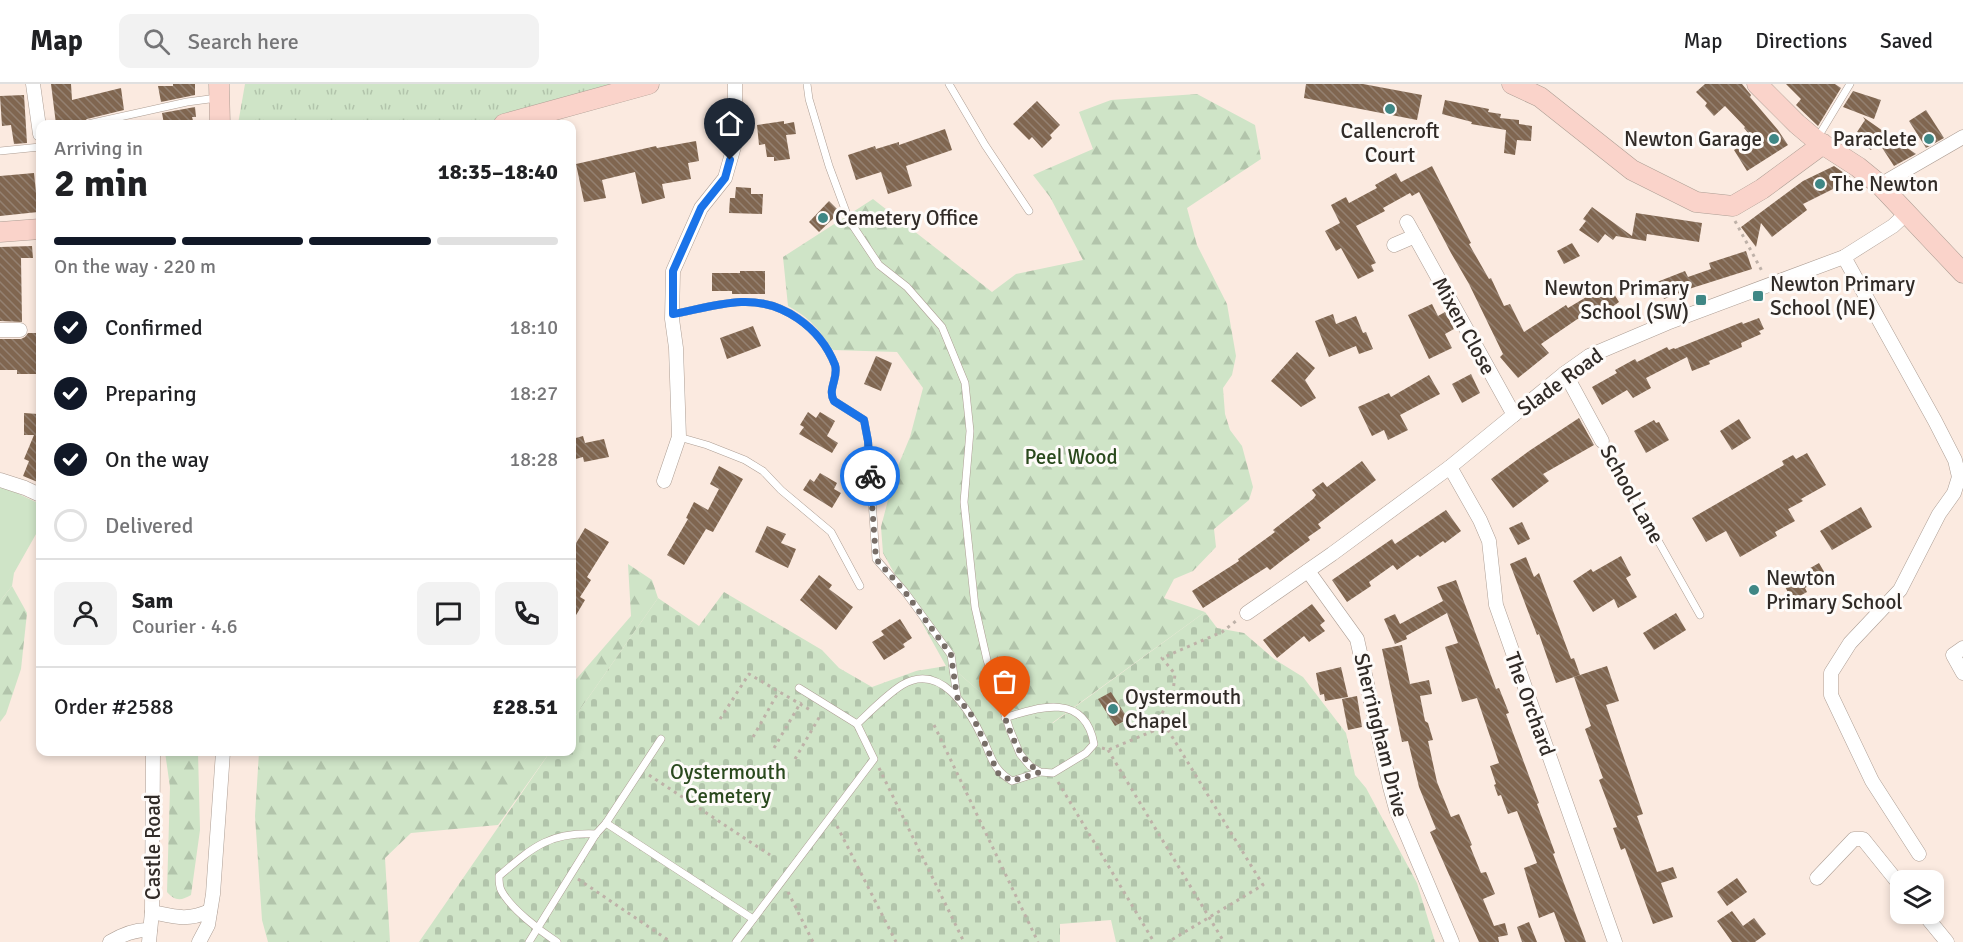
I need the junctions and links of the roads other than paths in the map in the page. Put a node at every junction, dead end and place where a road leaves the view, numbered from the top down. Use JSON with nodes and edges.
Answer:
{"nodes":[{"id":1,"x":33,"y":84,"type":"edge"},
{"id":2,"x":649,"y":84,"type":"edge"},
{"id":3,"x":735,"y":84,"type":"edge"},
{"id":4,"x":807,"y":84,"type":"edge"},
{"id":5,"x":949,"y":84,"type":"edge"},
{"id":6,"x":1512,"y":84,"type":"edge"},
{"id":7,"x":1757,"y":84,"type":"edge"},
{"id":8,"x":1850,"y":84,"type":"edge"},
{"id":9,"x":219,"y":91,"type":"edge"},
{"id":10,"x":38,"y":120,"type":"edge"},
{"id":11,"x":106,"y":120,"type":"edge"},
{"id":12,"x":220,"y":120,"type":"edge"},
{"id":13,"x":518,"y":120,"type":"edge"},
{"id":14,"x":1960,"y":138,"type":"edge"},
{"id":15,"x":1820,"y":142,"type":"junction"},
{"id":16,"x":36,"y":147,"type":"edge"},
{"id":17,"x":0,"y":151,"type":"edge"},
{"id":18,"x":1880,"y":185,"type":"junction"},
{"id":19,"x":1029,"y":211,"type":"dead end"},
{"id":20,"x":1906,"y":214,"type":"junction"},
{"id":21,"x":1407,"y":222,"type":"dead end"},
{"id":22,"x":36,"y":229,"type":"edge"},
{"id":23,"x":0,"y":232,"type":"edge"},
{"id":24,"x":1415,"y":236,"type":"junction"},
{"id":25,"x":1394,"y":245,"type":"dead end"},
{"id":26,"x":1844,"y":257,"type":"junction"},
{"id":27,"x":1963,"y":273,"type":"edge"},
{"id":28,"x":673,"y":314,"type":"junction"},
{"id":29,"x":0,"y":330,"type":"edge"},
{"id":30,"x":20,"y":330,"type":"dead end"},
{"id":31,"x":1565,"y":373,"type":"junction"},
{"id":32,"x":1514,"y":415,"type":"junction"},
{"id":33,"x":679,"y":437,"type":"junction"},
{"id":34,"x":1602,"y":441,"type":"joint"},
{"id":35,"x":1450,"y":468,"type":"junction"},
{"id":36,"x":0,"y":480,"type":"edge"},
{"id":37,"x":664,"y":481,"type":"dead end"},
{"id":38,"x":36,"y":493,"type":"edge"},
{"id":39,"x":1308,"y":571,"type":"junction"},
{"id":40,"x":860,"y":586,"type":"dead end"},
{"id":41,"x":1248,"y":613,"type":"dead end"},
{"id":42,"x":1700,"y":615,"type":"dead end"},
{"id":43,"x":1963,"y":648,"type":"edge"},
{"id":44,"x":1963,"y":673,"type":"edge"},
{"id":45,"x":803,"y":690,"type":"road end"},
{"id":46,"x":957,"y":697,"type":"junction"},
{"id":47,"x":1005,"y":718,"type":"junction"},
{"id":48,"x":857,"y":724,"type":"junction"},
{"id":49,"x":661,"y":739,"type":"dead end"},
{"id":50,"x":153,"y":756,"type":"edge"},
{"id":51,"x":223,"y":756,"type":"edge"},
{"id":52,"x":1040,"y":772,"type":"junction"},
{"id":53,"x":606,"y":823,"type":"junction"},
{"id":54,"x":596,"y":834,"type":"junction"},
{"id":55,"x":1919,"y":854,"type":"dead end"},
{"id":56,"x":1890,"y":873,"type":"edge"},
{"id":57,"x":1817,"y":878,"type":"dead end"},
{"id":58,"x":210,"y":910,"type":"junction"},
{"id":59,"x":152,"y":912,"type":"junction"},
{"id":60,"x":185,"y":918,"type":"junction"},
{"id":61,"x":753,"y":919,"type":"junction"},
{"id":62,"x":1932,"y":924,"type":"edge"},
{"id":63,"x":537,"y":929,"type":"junction"},
{"id":64,"x":150,"y":936,"type":"edge"},
{"id":65,"x":200,"y":940,"type":"edge"},
{"id":66,"x":110,"y":942,"type":"edge"},
{"id":67,"x":529,"y":942,"type":"edge"},
{"id":68,"x":556,"y":942,"type":"edge"},
{"id":69,"x":736,"y":942,"type":"edge"},
{"id":70,"x":1452,"y":942,"type":"edge"},
{"id":71,"x":1615,"y":942,"type":"edge"},
{"id":72,"x":1947,"y":942,"type":"edge"}],
"edges":[{"from":1,"to":10,"type":"street"},
{"from":2,"to":13,"type":"street"},
{"from":3,"to":28,"type":"street"},
{"from":4,"to":47,"type":"lane"},
{"from":5,"to":19,"type":"lane"},
{"from":6,"to":15,"type":"street"},
{"from":7,"to":15,"type":"street"},
{"from":8,"to":15,"type":"lane"},
{"from":9,"to":11,"type":"lane"},
{"from":9,"to":12,"type":"street"},
{"from":14,"to":18,"type":"street"},
{"from":15,"to":18,"type":"street"},
{"from":16,"to":17,"type":"lane"},
{"from":18,"to":20,"type":"street"},
{"from":20,"to":26,"type":"street","name":"Slade Road"},
{"from":20,"to":27,"type":"street"},
{"from":21,"to":24,"type":"street","name":"Mixen Close"},
{"from":22,"to":23,"type":"street"},
{"from":24,"to":25,"type":"street"},
{"from":24,"to":32,"type":"street","name":"Mixen Close"},
{"from":26,"to":31,"type":"street","name":"Slade Road"},
{"from":26,"to":55,"type":"street"},
{"from":28,"to":33,"type":"street"},
{"from":28,"to":46,"type":"lane"},
{"from":29,"to":30,"type":"street"},
{"from":31,"to":32,"type":"street","name":"Slade Road"},
{"from":31,"to":34,"type":"street","name":"School Lane"},
{"from":32,"to":35,"type":"street","name":"Slade Road"},
{"from":33,"to":37,"type":"street"},
{"from":33,"to":40,"type":"lane"},
{"from":34,"to":42,"type":"lane","name":"School Lane"},
{"from":35,"to":39,"type":"street","name":"Slade Road"},
{"from":35,"to":71,"type":"street","name":"The Orchard"},
{"from":36,"to":38,"type":"street"},
{"from":39,"to":41,"type":"street","name":"Slade Road"},
{"from":39,"to":70,"type":"street","name":"Sherringham Drive"},
{"from":43,"to":44,"type":"street"},
{"from":45,"to":48,"type":"lane"},
{"from":46,"to":48,"type":"lane"},
{"from":46,"to":52,"type":"lane"},
{"from":47,"to":52,"type":"lane"},
{"from":47,"to":52,"type":"lane"},
{"from":48,"to":61,"type":"lane"},
{"from":49,"to":53,"type":"lane"},
{"from":50,"to":59,"type":"street","name":"Castle Road"},
{"from":51,"to":58,"type":"street"},
{"from":53,"to":54,"type":"lane"},
{"from":53,"to":61,"type":"lane"},
{"from":54,"to":63,"type":"lane"},
{"from":54,"to":63,"type":"lane"},
{"from":56,"to":57,"type":"street"},
{"from":58,"to":60,"type":"street"},
{"from":58,"to":65,"type":"street"},
{"from":59,"to":60,"type":"street"},
{"from":59,"to":64,"type":"street","name":"Castle Road"},
{"from":60,"to":65,"type":"street"},
{"from":61,"to":69,"type":"lane"},
{"from":62,"to":72,"type":"street"},
{"from":63,"to":67,"type":"lane"},
{"from":63,"to":68,"type":"lane"},
{"from":64,"to":66,"type":"street"}]}
